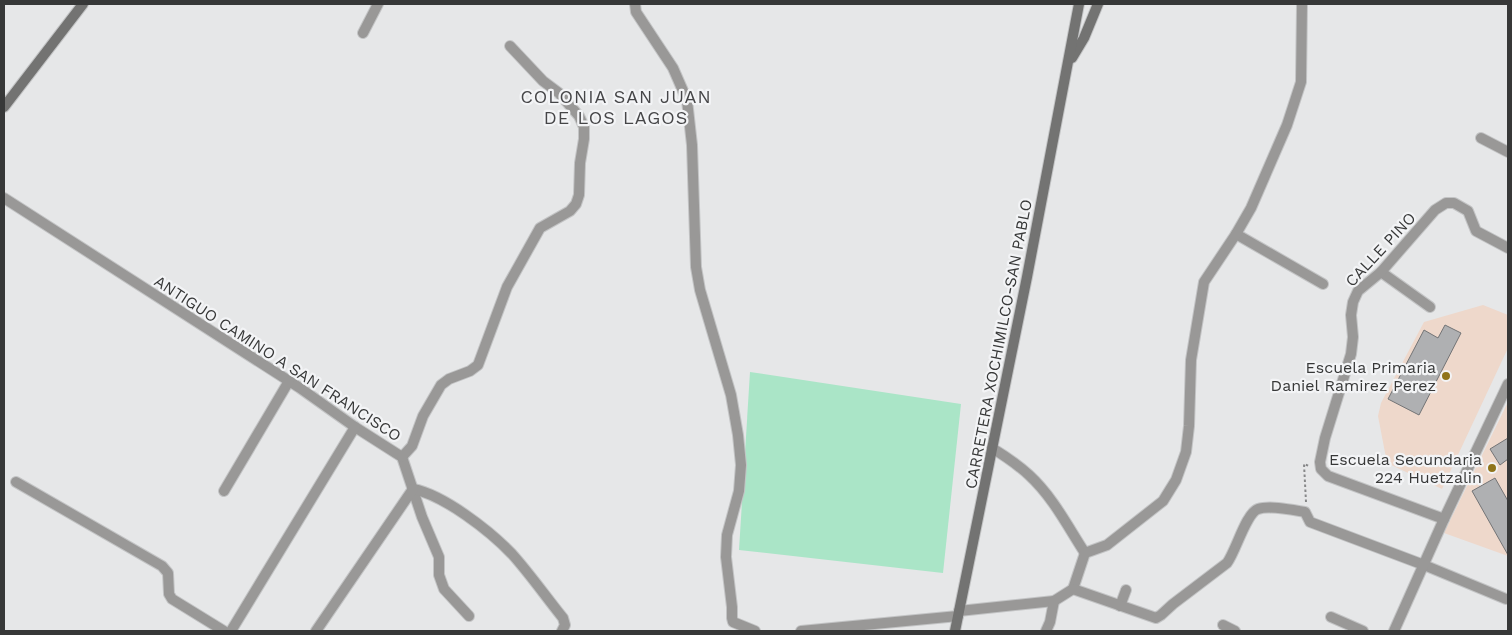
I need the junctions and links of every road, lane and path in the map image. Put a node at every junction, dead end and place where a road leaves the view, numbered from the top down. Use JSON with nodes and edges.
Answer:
{"nodes":[{"id":1,"x":82,"y":4,"type":"edge"},
{"id":2,"x":378,"y":4,"type":"edge"},
{"id":3,"x":635,"y":4,"type":"edge"},
{"id":4,"x":1080,"y":4,"type":"edge"},
{"id":5,"x":1098,"y":4,"type":"edge"},
{"id":6,"x":1302,"y":4,"type":"edge"},
{"id":7,"x":363,"y":33,"type":"dead end"},
{"id":8,"x":510,"y":46,"type":"dead end"},
{"id":9,"x":1069,"y":63,"type":"junction"},
{"id":10,"x":4,"y":107,"type":"edge"},
{"id":11,"x":1481,"y":138,"type":"dead end"},
{"id":12,"x":1508,"y":152,"type":"edge"},
{"id":13,"x":4,"y":198,"type":"edge"},
{"id":14,"x":1236,"y":234,"type":"junction"},
{"id":15,"x":1508,"y":248,"type":"edge"},
{"id":16,"x":1381,"y":272,"type":"junction"},
{"id":17,"x":1323,"y":284,"type":"dead end"},
{"id":18,"x":1430,"y":307,"type":"dead end"},
{"id":19,"x":289,"y":381,"type":"junction"},
{"id":20,"x":1508,"y":384,"type":"edge"},
{"id":21,"x":355,"y":427,"type":"junction"},
{"id":22,"x":992,"y":448,"type":"junction"},
{"id":23,"x":402,"y":457,"type":"junction"},
{"id":24,"x":1321,"y":469,"type":"junction"},
{"id":25,"x":16,"y":482,"type":"dead end"},
{"id":26,"x":413,"y":488,"type":"junction"},
{"id":27,"x":224,"y":491,"type":"dead end"},
{"id":28,"x":1305,"y":512,"type":"junction"},
{"id":29,"x":1444,"y":520,"type":"junction"},
{"id":30,"x":1085,"y":553,"type":"junction"},
{"id":31,"x":1424,"y":565,"type":"junction"},
{"id":32,"x":1074,"y":589,"type":"junction"},
{"id":33,"x":1126,"y":590,"type":"dead end"},
{"id":34,"x":1506,"y":600,"type":"dead end"},
{"id":35,"x":1054,"y":601,"type":"junction"},
{"id":36,"x":1120,"y":606,"type":"junction"},
{"id":37,"x":959,"y":614,"type":"junction"},
{"id":38,"x":469,"y":616,"type":"dead end"},
{"id":39,"x":1331,"y":617,"type":"dead end"},
{"id":40,"x":1223,"y":625,"type":"dead end"},
{"id":41,"x":751,"y":630,"type":"edge"},
{"id":42,"x":224,"y":631,"type":"edge"},
{"id":43,"x":231,"y":631,"type":"edge"},
{"id":44,"x":316,"y":631,"type":"edge"},
{"id":45,"x":562,"y":631,"type":"edge"},
{"id":46,"x":801,"y":631,"type":"edge"},
{"id":47,"x":955,"y":631,"type":"edge"},
{"id":48,"x":1046,"y":631,"type":"edge"},
{"id":49,"x":1235,"y":631,"type":"edge"},
{"id":50,"x":1363,"y":631,"type":"edge"},
{"id":51,"x":1394,"y":631,"type":"edge"}],
"edges":[{"from":1,"to":10,"type":"street"},
{"from":2,"to":7,"type":"street"},
{"from":3,"to":41,"type":"street"},
{"from":4,"to":9,"type":"street","name":"CARRETERA XOCHIMILCO-SAN PABLO"},
{"from":5,"to":9,"type":"street"},
{"from":6,"to":14,"type":"street"},
{"from":8,"to":23,"type":"street"},
{"from":9,"to":22,"type":"street","name":"CARRETERA XOCHIMILCO-SAN PABLO"},
{"from":11,"to":12,"type":"street"},
{"from":13,"to":19,"type":"street","name":"ANTIGUO CAMINO A SAN FRANCISCO"},
{"from":14,"to":17,"type":"street"},
{"from":14,"to":30,"type":"street"},
{"from":15,"to":16,"type":"street","name":"CALLE PINO"},
{"from":16,"to":18,"type":"street"},
{"from":16,"to":24,"type":"street","name":"CALLE PINO"},
{"from":19,"to":21,"type":"street","name":"ANTIGUO CAMINO A SAN FRANCISCO"},
{"from":19,"to":27,"type":"street"},
{"from":20,"to":29,"type":"street"},
{"from":21,"to":23,"type":"street","name":"ANTIGUO CAMINO A SAN FRANCISCO"},
{"from":21,"to":43,"type":"street"},
{"from":22,"to":30,"type":"street"},
{"from":22,"to":37,"type":"street","name":"CARRETERA XOCHIMILCO-SAN PABLO"},
{"from":23,"to":26,"type":"street","name":"ANTIGUO CAMINO A SAN FRANCISCO"},
{"from":24,"to":28,"type":"path"},
{"from":24,"to":29,"type":"street"},
{"from":25,"to":42,"type":"street"},
{"from":26,"to":38,"type":"street","name":"ANTIGUO CAMINO A SAN FRANCISCO"},
{"from":26,"to":44,"type":"street"},
{"from":26,"to":45,"type":"street"},
{"from":28,"to":31,"type":"street"},
{"from":28,"to":36,"type":"street"},
{"from":29,"to":31,"type":"street"},
{"from":30,"to":32,"type":"street"},
{"from":31,"to":34,"type":"street"},
{"from":31,"to":51,"type":"street"},
{"from":32,"to":35,"type":"street"},
{"from":32,"to":36,"type":"street"},
{"from":33,"to":36,"type":"street"},
{"from":35,"to":37,"type":"street"},
{"from":35,"to":48,"type":"street"},
{"from":37,"to":46,"type":"street"},
{"from":37,"to":47,"type":"street","name":"CARRETERA XOCHIMILCO-SAN PABLO"},
{"from":39,"to":50,"type":"street"},
{"from":40,"to":49,"type":"street"}]}
